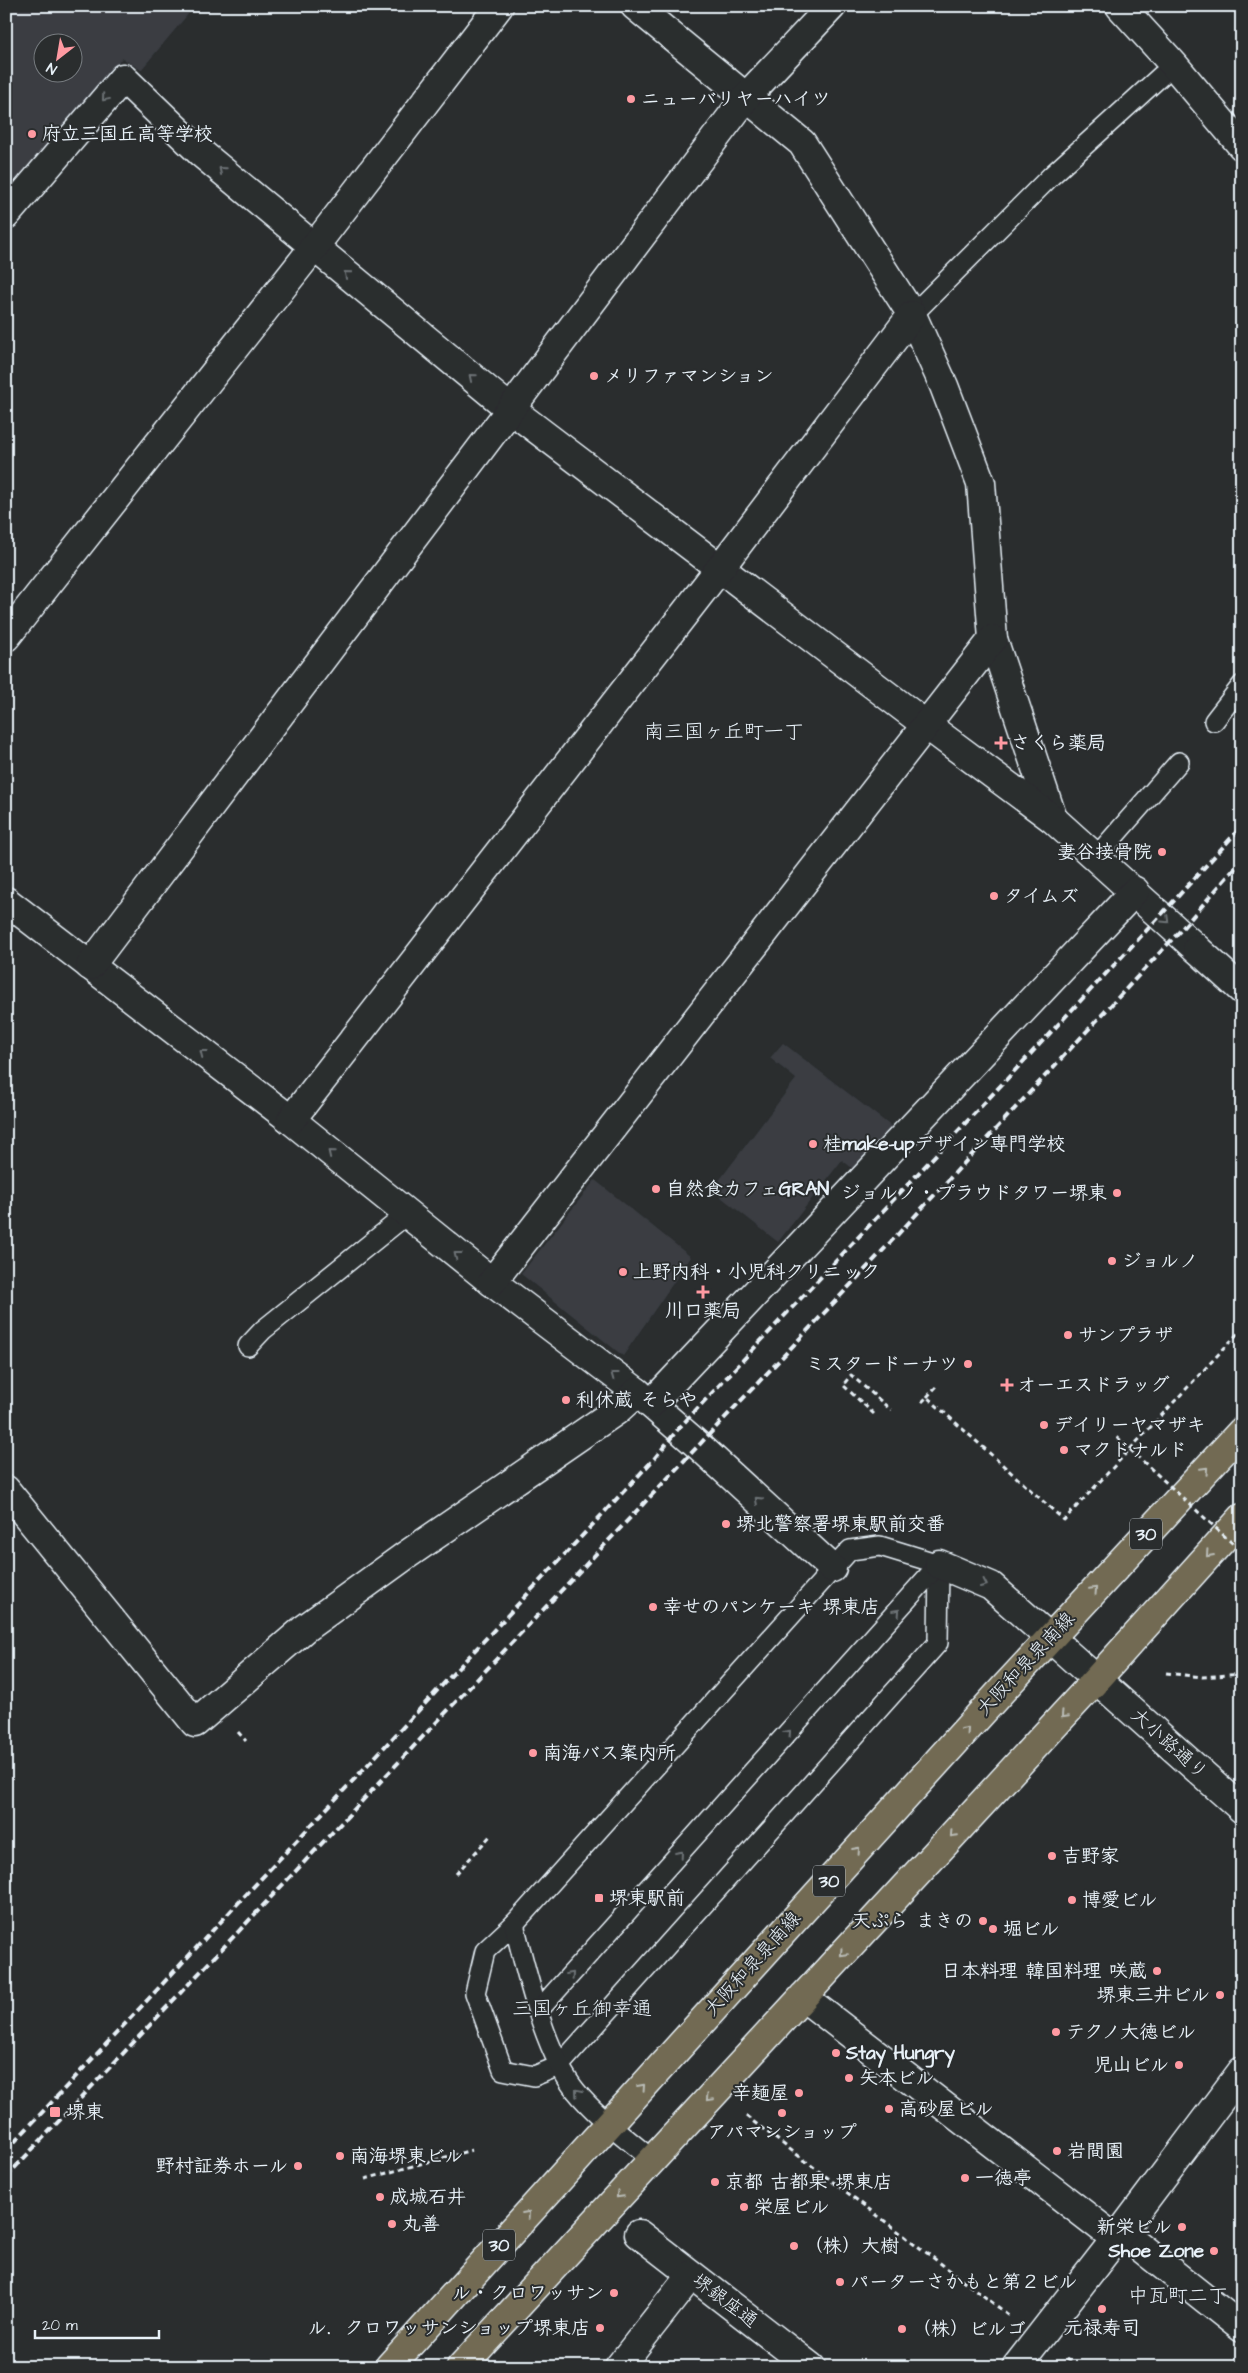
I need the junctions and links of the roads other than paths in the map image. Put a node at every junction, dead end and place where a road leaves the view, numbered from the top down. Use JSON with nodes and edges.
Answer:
{"nodes":[{"id":1,"x":499,"y":6,"type":"edge"},
{"id":2,"x":636,"y":6,"type":"edge"},
{"id":3,"x":832,"y":6,"type":"edge"},
{"id":4,"x":1120,"y":6,"type":"edge"},
{"id":5,"x":1162,"y":75,"type":"dead end"},
{"id":6,"x":747,"y":96,"type":"junction"},
{"id":7,"x":1242,"y":146,"type":"edge"},
{"id":8,"x":6,"y":215,"type":"edge"},
{"id":9,"x":314,"y":247,"type":"junction"},
{"id":10,"x":912,"y":315,"type":"junction"},
{"id":11,"x":509,"y":408,"type":"junction"},
{"id":12,"x":720,"y":568,"type":"junction"},
{"id":13,"x":6,"y":637,"type":"edge"},
{"id":14,"x":993,"y":639,"type":"junction"},
{"id":15,"x":1242,"y":685,"type":"edge"},
{"id":16,"x":1214,"y":721,"type":"dead end"},
{"id":17,"x":925,"y":724,"type":"junction"},
{"id":18,"x":1178,"y":762,"type":"dead end"},
{"id":19,"x":1053,"y":819,"type":"junction"},
{"id":20,"x":1096,"y":857,"type":"junction"},
{"id":21,"x":1135,"y":891,"type":"junction"},
{"id":22,"x":6,"y":901,"type":"edge"},
{"id":23,"x":90,"y":966,"type":"junction"},
{"id":24,"x":1242,"y":990,"type":"edge"},
{"id":25,"x":291,"y":1120,"type":"junction"},
{"id":26,"x":406,"y":1215,"type":"junction"},
{"id":27,"x":492,"y":1282,"type":"junction"},
{"id":28,"x":248,"y":1346,"type":"dead end"},
{"id":29,"x":644,"y":1398,"type":"junction"},
{"id":30,"x":1242,"y":1431,"type":"edge"},
{"id":31,"x":6,"y":1490,"type":"edge"},
{"id":32,"x":1242,"y":1518,"type":"edge"},
{"id":33,"x":939,"y":1564,"type":"junction"},
{"id":34,"x":832,"y":1568,"type":"junction"},
{"id":35,"x":1050,"y":1638,"type":"junction"},
{"id":36,"x":1097,"y":1679,"type":"junction"},
{"id":37,"x":1242,"y":1809,"type":"edge"},
{"id":38,"x":514,"y":1924,"type":"junction"},
{"id":39,"x":802,"y":1997,"type":"junction"},
{"id":40,"x":538,"y":2011,"type":"junction"},
{"id":41,"x":559,"y":2066,"type":"junction"},
{"id":42,"x":1242,"y":2071,"type":"edge"},
{"id":43,"x":609,"y":2123,"type":"junction"},
{"id":44,"x":652,"y":2160,"type":"junction"},
{"id":45,"x":639,"y":2234,"type":"dead end"},
{"id":46,"x":1119,"y":2236,"type":"junction"},
{"id":47,"x":691,"y":2276,"type":"junction"},
{"id":48,"x":1242,"y":2328,"type":"edge"},
{"id":49,"x":388,"y":2367,"type":"edge"},
{"id":50,"x":461,"y":2367,"type":"edge"},
{"id":51,"x":619,"y":2367,"type":"edge"},
{"id":52,"x":811,"y":2367,"type":"edge"},
{"id":53,"x":1016,"y":2367,"type":"edge"}],
"edges":[{"from":1,"to":9,"type":"street"},
{"from":2,"to":6,"type":"street"},
{"from":3,"to":6,"type":"street"},
{"from":4,"to":7,"type":"street"},
{"from":5,"to":10,"type":"lane"},
{"from":6,"to":10,"type":"street"},
{"from":6,"to":11,"type":"street"},
{"from":9,"to":8,"type":"street","one_way":true},
{"from":11,"to":9,"type":"street","one_way":true},
{"from":9,"to":13,"type":"street"},
{"from":10,"to":12,"type":"street"},
{"from":10,"to":14,"type":"street"},
{"from":11,"to":12,"type":"street"},
{"from":11,"to":23,"type":"street"},
{"from":12,"to":17,"type":"street"},
{"from":12,"to":25,"type":"street"},
{"from":14,"to":17,"type":"street"},
{"from":14,"to":19,"type":"street"},
{"from":15,"to":16,"type":"lane"},
{"from":17,"to":19,"type":"street"},
{"from":17,"to":27,"type":"street"},
{"from":18,"to":20,"type":"lane"},
{"from":19,"to":20,"type":"street"},
{"from":20,"to":21,"type":"street"},
{"from":21,"to":24,"type":"street","one_way":true},
{"from":21,"to":29,"type":"street"},
{"from":22,"to":23,"type":"street"},
{"from":25,"to":23,"type":"street","one_way":true},
{"from":26,"to":25,"type":"street","one_way":true},
{"from":27,"to":26,"type":"street","one_way":true},
{"from":26,"to":28,"type":"lane"},
{"from":29,"to":27,"type":"street","one_way":true},
{"from":29,"to":31,"type":"street"},
{"from":34,"to":29,"type":"street","one_way":true},
{"from":35,"to":30,"type":"main road","name":"大阪和泉泉南線","number":"30","one_way":true},
{"from":32,"to":36,"type":"main road","one_way":true},
{"from":33,"to":34,"type":"lane"},
{"from":33,"to":35,"type":"street","name":"大小路通り","one_way":true},
{"from":40,"to":33,"type":"lane","one_way":true},
{"from":33,"to":41,"type":"lane"},
{"from":34,"to":38,"type":"lane"},
{"from":35,"to":36,"type":"street","name":"大小路通り"},
{"from":43,"to":35,"type":"main road","name":"大阪和泉泉南線","number":"30","one_way":true},
{"from":36,"to":37,"type":"street","name":"大小路通り"},
{"from":36,"to":39,"type":"main road","one_way":true},
{"from":38,"to":40,"type":"lane"},
{"from":38,"to":41,"type":"lane"},
{"from":39,"to":44,"type":"main road","one_way":true},
{"from":39,"to":46,"type":"street"},
{"from":40,"to":41,"type":"lane"},
{"from":43,"to":41,"type":"lane","one_way":true},
{"from":42,"to":46,"type":"street"},
{"from":43,"to":44,"type":"lane"},
{"from":49,"to":43,"type":"main road","name":"大阪和泉泉南線","number":"30","one_way":true},
{"from":44,"to":50,"type":"main road","one_way":true},
{"from":45,"to":47,"type":"street","name":"堺銀座通"},
{"from":46,"to":48,"type":"street"},
{"from":46,"to":53,"type":"street"},
{"from":47,"to":51,"type":"street"},
{"from":47,"to":52,"type":"street","name":"堺銀座通"}]}
